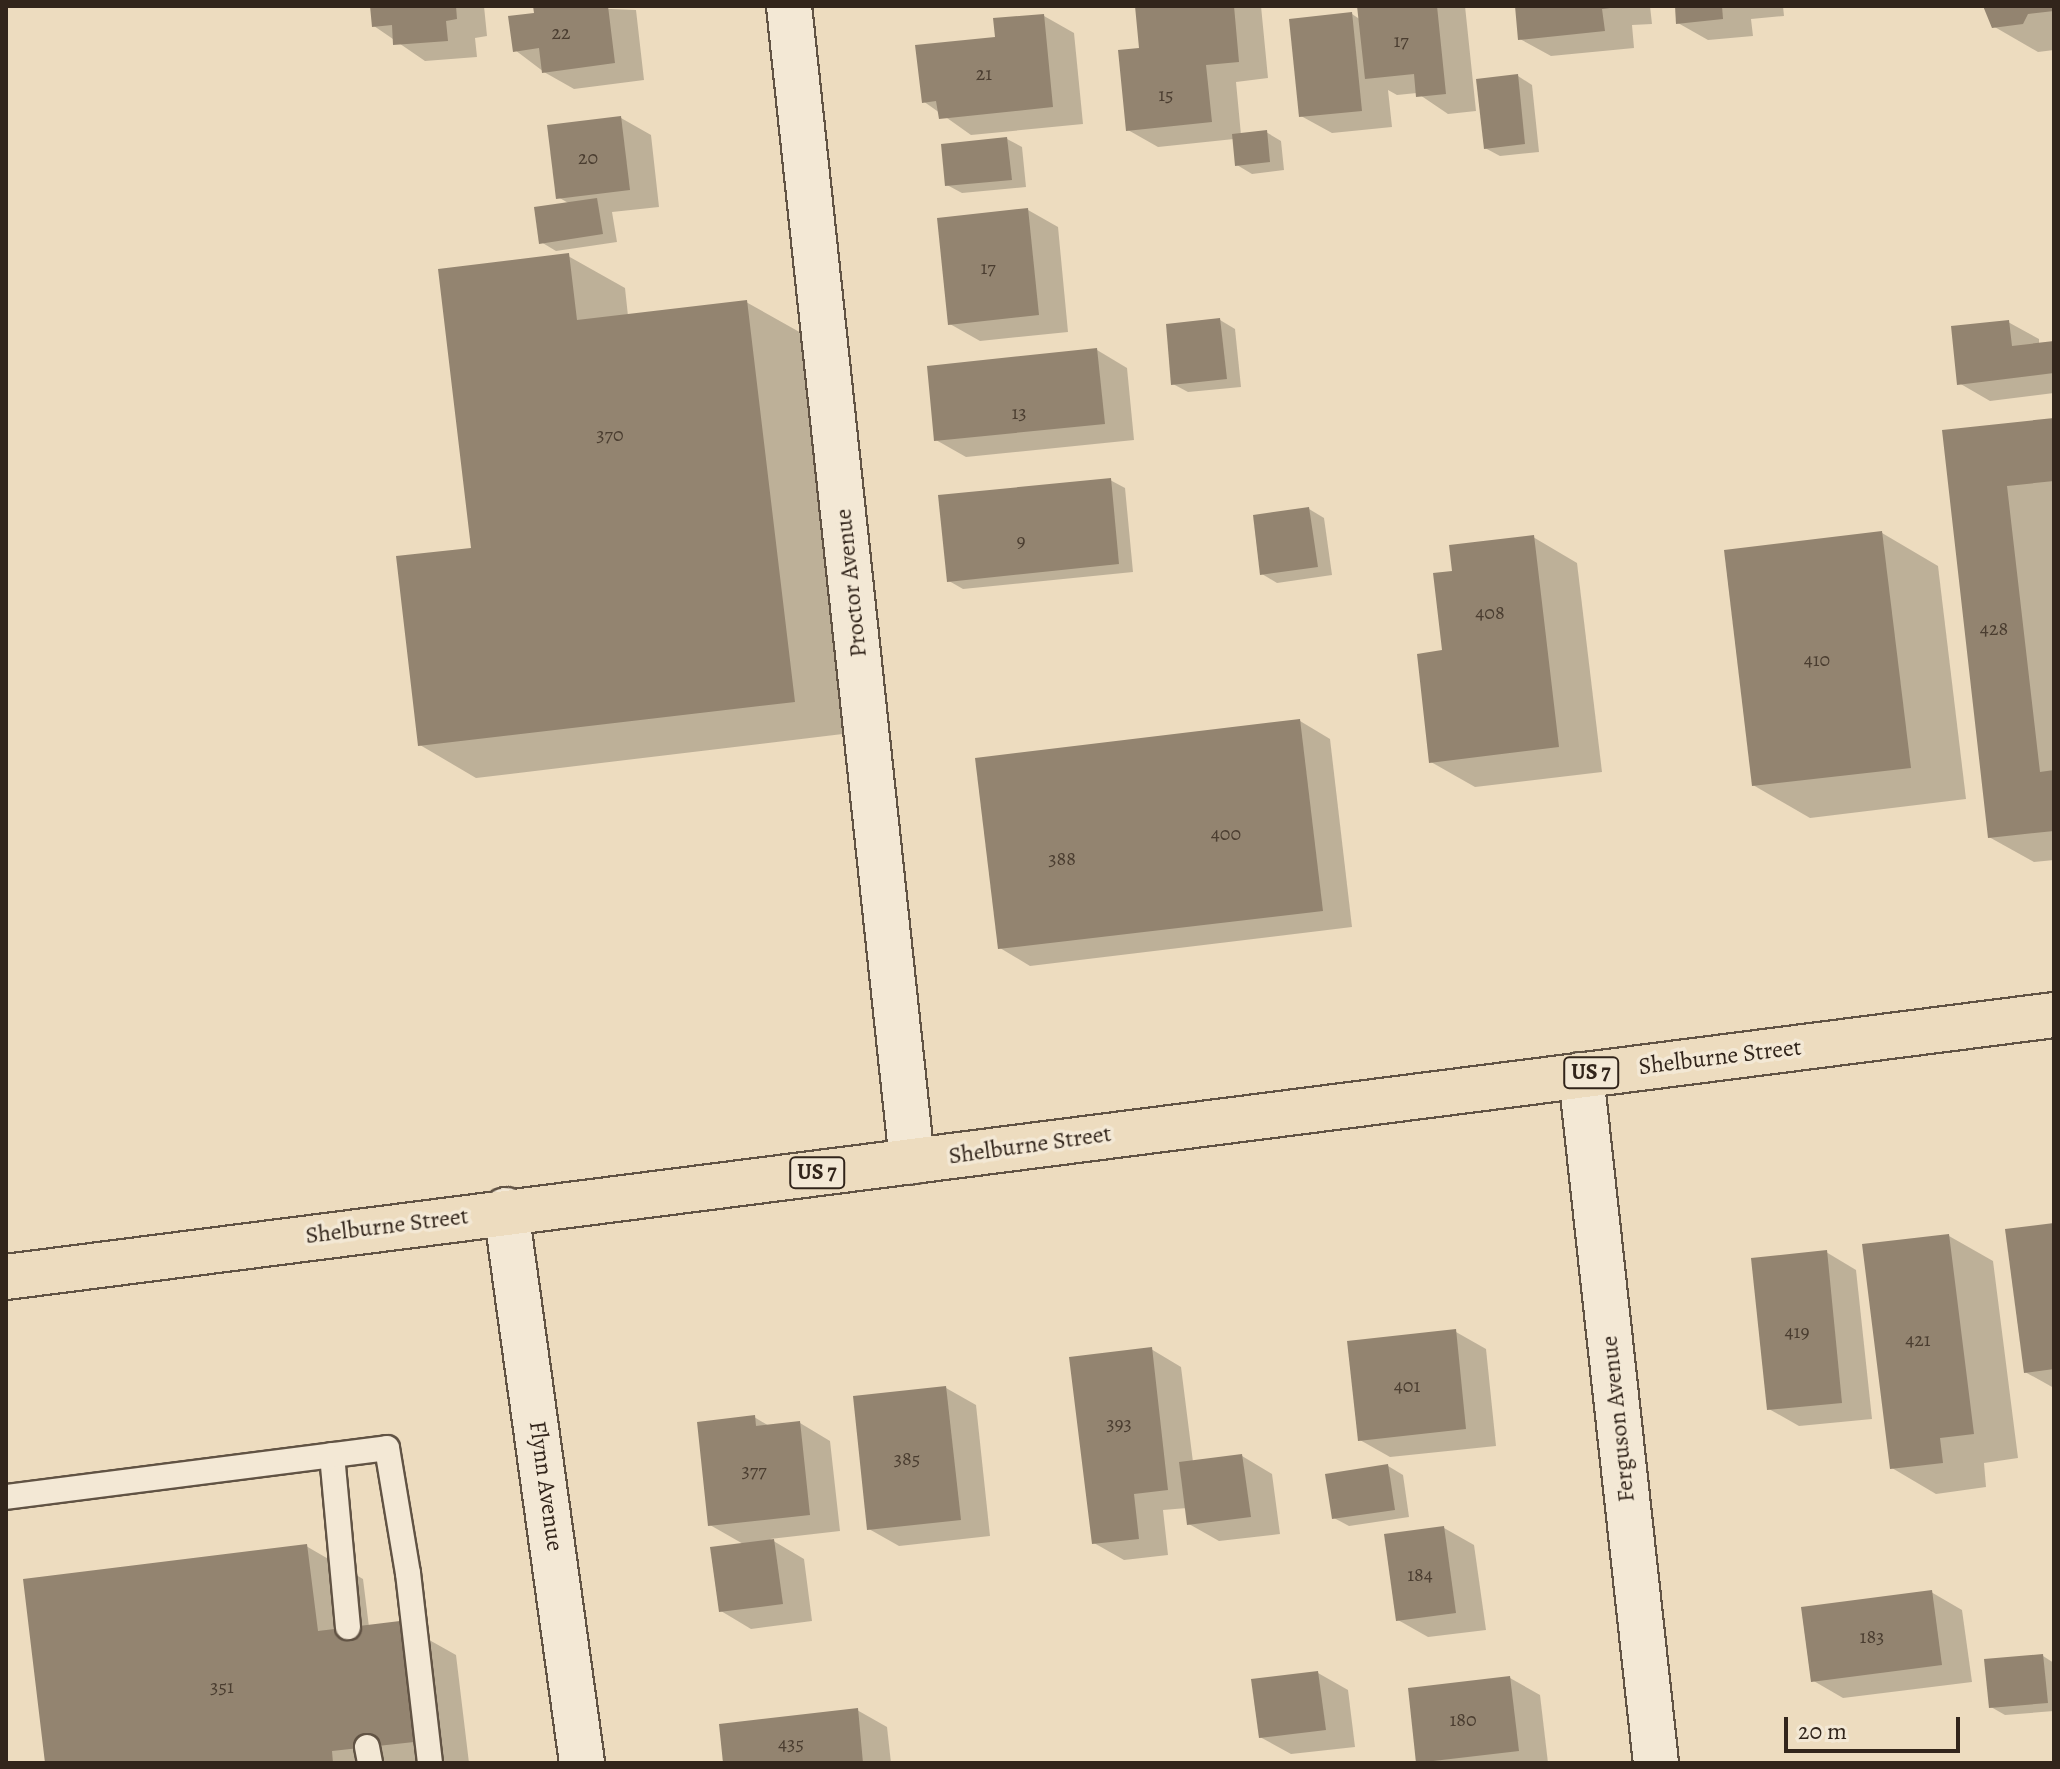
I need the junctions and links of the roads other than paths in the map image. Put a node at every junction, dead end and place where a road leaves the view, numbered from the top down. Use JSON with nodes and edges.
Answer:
{"nodes":[{"id":1,"x":789,"y":6,"type":"edge"},
{"id":2,"x":2054,"y":1015,"type":"edge"},
{"id":3,"x":1581,"y":1075,"type":"junction"},
{"id":4,"x":912,"y":1161,"type":"junction"},
{"id":5,"x":506,"y":1210,"type":"junction"},
{"id":6,"x":6,"y":1277,"type":"edge"},
{"id":7,"x":332,"y":1455,"type":"junction"},
{"id":8,"x":6,"y":1497,"type":"edge"},
{"id":9,"x":348,"y":1627,"type":"dead end"},
{"id":10,"x":430,"y":1763,"type":"edge"},
{"id":11,"x":582,"y":1763,"type":"edge"},
{"id":12,"x":1656,"y":1763,"type":"edge"}],
"edges":[{"from":1,"to":4,"type":"street","name":"Proctor Avenue"},
{"from":2,"to":3,"type":"main road","name":"Shelburne Street","number":"US 7"},
{"from":3,"to":4,"type":"main road","name":"Shelburne Street","number":"US 7"},
{"from":3,"to":12,"type":"street","name":"Ferguson Avenue"},
{"from":4,"to":5,"type":"main road","name":"Shelburne Street","number":"US 7"},
{"from":5,"to":6,"type":"main road","name":"Shelburne Street","number":"US 7"},
{"from":5,"to":11,"type":"street","name":"Flynn Avenue"},
{"from":7,"to":8,"type":"lane"},
{"from":7,"to":9,"type":"lane"},
{"from":7,"to":10,"type":"lane"}]}
